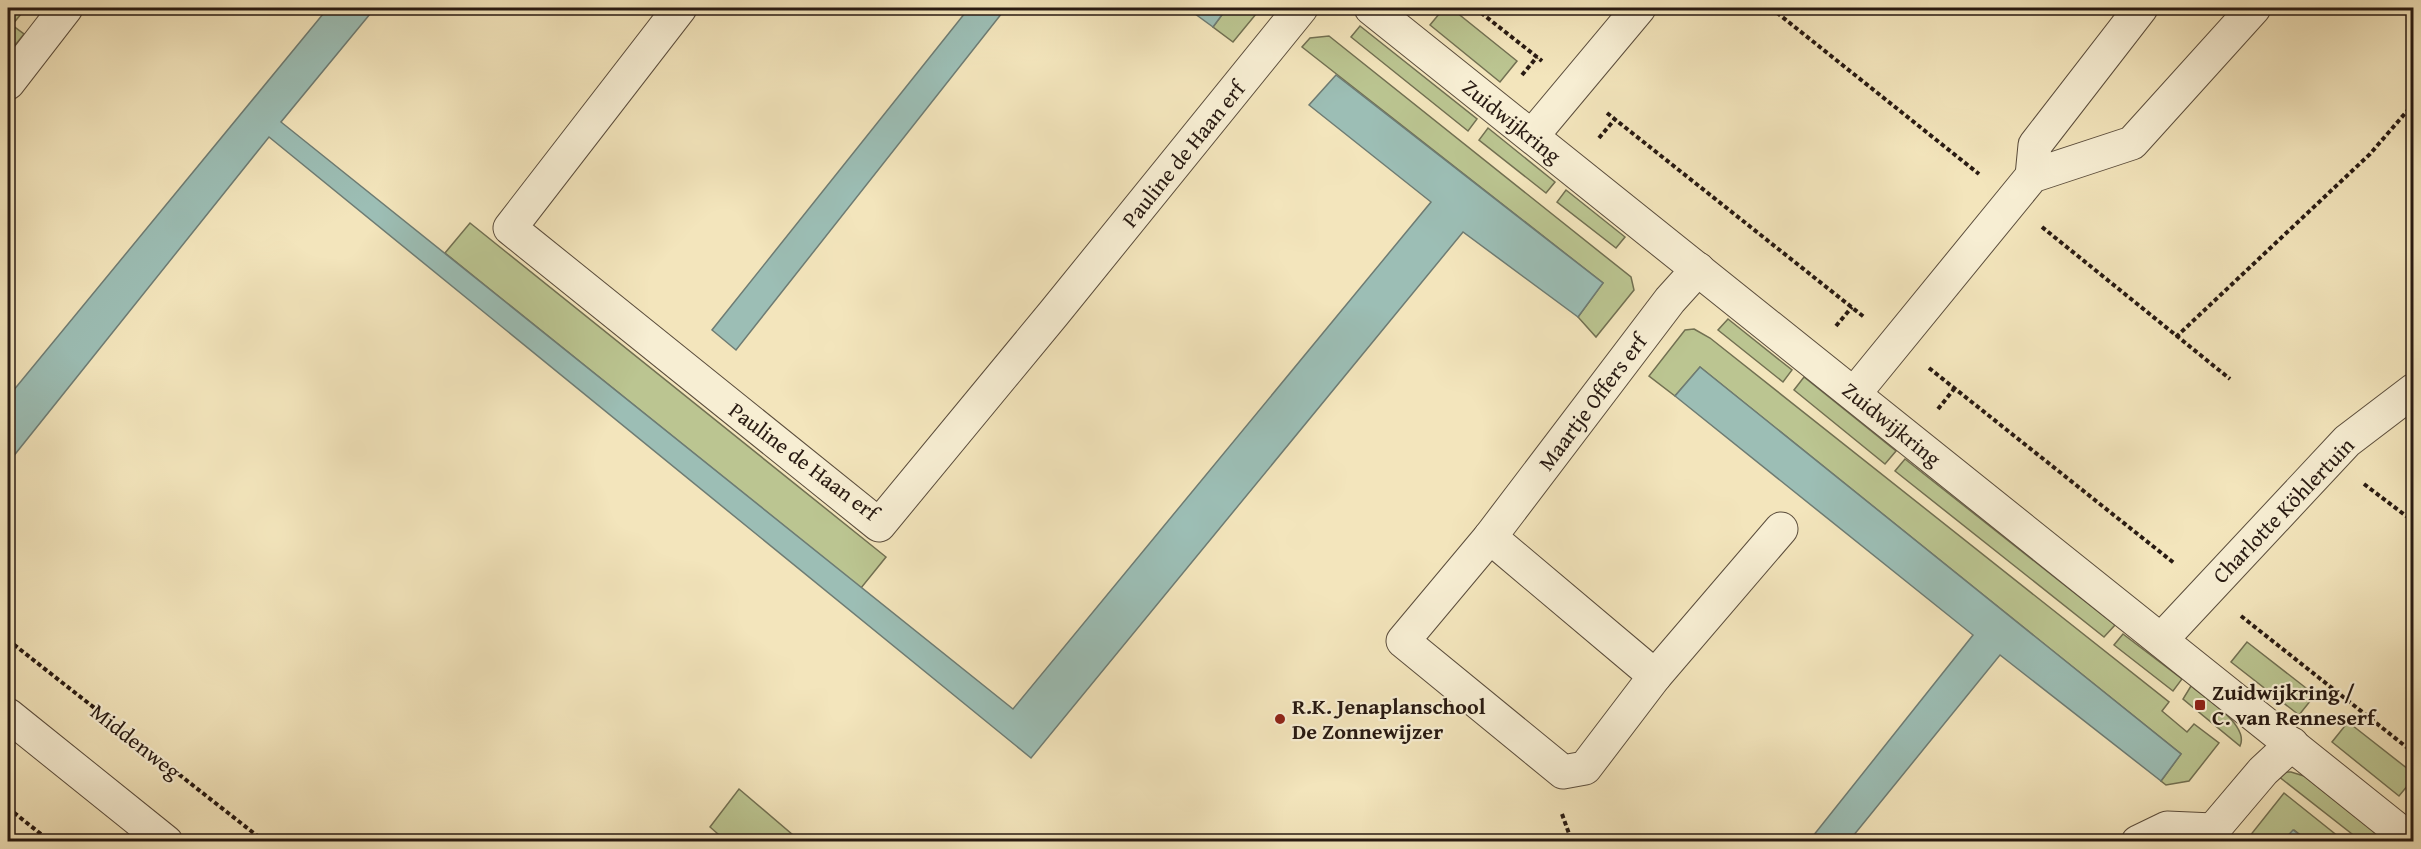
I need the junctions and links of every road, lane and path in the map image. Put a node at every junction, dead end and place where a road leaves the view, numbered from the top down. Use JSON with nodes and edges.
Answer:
{"nodes":[{"id":1,"x":66,"y":8,"type":"edge"},
{"id":2,"x":680,"y":8,"type":"edge"},
{"id":3,"x":1301,"y":8,"type":"edge"},
{"id":4,"x":1371,"y":8,"type":"edge"},
{"id":5,"x":1475,"y":8,"type":"edge"},
{"id":6,"x":1639,"y":8,"type":"edge"},
{"id":7,"x":1771,"y":8,"type":"edge"},
{"id":8,"x":2141,"y":8,"type":"edge"},
{"id":9,"x":2254,"y":8,"type":"edge"},
{"id":10,"x":1537,"y":57,"type":"junction"},
{"id":11,"x":1519,"y":80,"type":"dead end"},
{"id":12,"x":8,"y":83,"type":"edge"},
{"id":13,"x":1574,"y":86,"type":"junction"},
{"id":14,"x":2414,"y":103,"type":"edge"},
{"id":15,"x":1615,"y":119,"type":"junction"},
{"id":16,"x":1532,"y":136,"type":"junction"},
{"id":17,"x":1597,"y":141,"type":"dead end"},
{"id":18,"x":2018,"y":193,"type":"junction"},
{"id":19,"x":1698,"y":269,"type":"junction"},
{"id":20,"x":1851,"y":307,"type":"junction"},
{"id":21,"x":1834,"y":329,"type":"dead end"},
{"id":22,"x":2176,"y":337,"type":"junction"},
{"id":23,"x":1896,"y":343,"type":"junction"},
{"id":24,"x":2230,"y":380,"type":"dead end"},
{"id":25,"x":1954,"y":389,"type":"junction"},
{"id":26,"x":2414,"y":390,"type":"edge"},
{"id":27,"x":1854,"y":394,"type":"junction"},
{"id":28,"x":1934,"y":413,"type":"dead end"},
{"id":29,"x":2331,"y":458,"type":"junction"},
{"id":30,"x":2414,"y":522,"type":"edge"},
{"id":31,"x":1781,"y":529,"type":"dead end"},
{"id":32,"x":1490,"y":537,"type":"junction"},
{"id":33,"x":2208,"y":590,"type":"junction"},
{"id":34,"x":2161,"y":640,"type":"junction"},
{"id":35,"x":9,"y":643,"type":"edge"},
{"id":36,"x":1655,"y":676,"type":"junction"},
{"id":37,"x":8,"y":715,"type":"edge"},
{"id":38,"x":2292,"y":744,"type":"junction"},
{"id":39,"x":2414,"y":753,"type":"edge"},
{"id":40,"x":8,"y":808,"type":"edge"},
{"id":41,"x":2215,"y":836,"type":"edge"},
{"id":42,"x":51,"y":842,"type":"edge"},
{"id":43,"x":166,"y":842,"type":"edge"},
{"id":44,"x":265,"y":842,"type":"edge"},
{"id":45,"x":2138,"y":842,"type":"edge"},
{"id":46,"x":2412,"y":842,"type":"edge"}],
"edges":[{"from":1,"to":12,"type":"street"},
{"from":2,"to":3,"type":"street","name":"Pauline de Haan erf"},
{"from":4,"to":16,"type":"street","name":"Zuidwijkring"},
{"from":5,"to":10,"type":"path"},
{"from":6,"to":13,"type":"street"},
{"from":7,"to":18,"type":"path"},
{"from":8,"to":18,"type":"street"},
{"from":9,"to":18,"type":"street"},
{"from":10,"to":11,"type":"path"},
{"from":10,"to":13,"type":"path"},
{"from":13,"to":15,"type":"path"},
{"from":13,"to":16,"type":"street"},
{"from":14,"to":22,"type":"path"},
{"from":15,"to":17,"type":"path"},
{"from":15,"to":20,"type":"path"},
{"from":16,"to":19,"type":"street","name":"Zuidwijkring"},
{"from":18,"to":22,"type":"path"},
{"from":18,"to":23,"type":"street"},
{"from":19,"to":27,"type":"street","name":"Zuidwijkring"},
{"from":19,"to":32,"type":"street","name":"Maartje Offers erf"},
{"from":20,"to":21,"type":"path"},
{"from":20,"to":23,"type":"path"},
{"from":22,"to":24,"type":"path"},
{"from":23,"to":25,"type":"path"},
{"from":23,"to":27,"type":"street"},
{"from":25,"to":28,"type":"path"},
{"from":25,"to":33,"type":"path"},
{"from":26,"to":29,"type":"street","name":"Charlotte Köhlertuin"},
{"from":27,"to":34,"type":"street","name":"Zuidwijkring"},
{"from":29,"to":30,"type":"path"},
{"from":29,"to":33,"type":"street","name":"Charlotte Köhlertuin"},
{"from":31,"to":36,"type":"street","name":"Maartje Offers erf"},
{"from":32,"to":36,"type":"street"},
{"from":32,"to":36,"type":"street","name":"Maartje Offers erf"},
{"from":33,"to":34,"type":"street","name":"Charlotte Köhlertuin"},
{"from":33,"to":39,"type":"path"},
{"from":34,"to":38,"type":"street","name":"Zuidwijkring"},
{"from":35,"to":44,"type":"path","name":"Middenweg"},
{"from":37,"to":43,"type":"street"},
{"from":38,"to":41,"type":"street"},
{"from":38,"to":46,"type":"street","name":"Zuidwijkring"},
{"from":40,"to":42,"type":"path"},
{"from":41,"to":45,"type":"street"}]}
